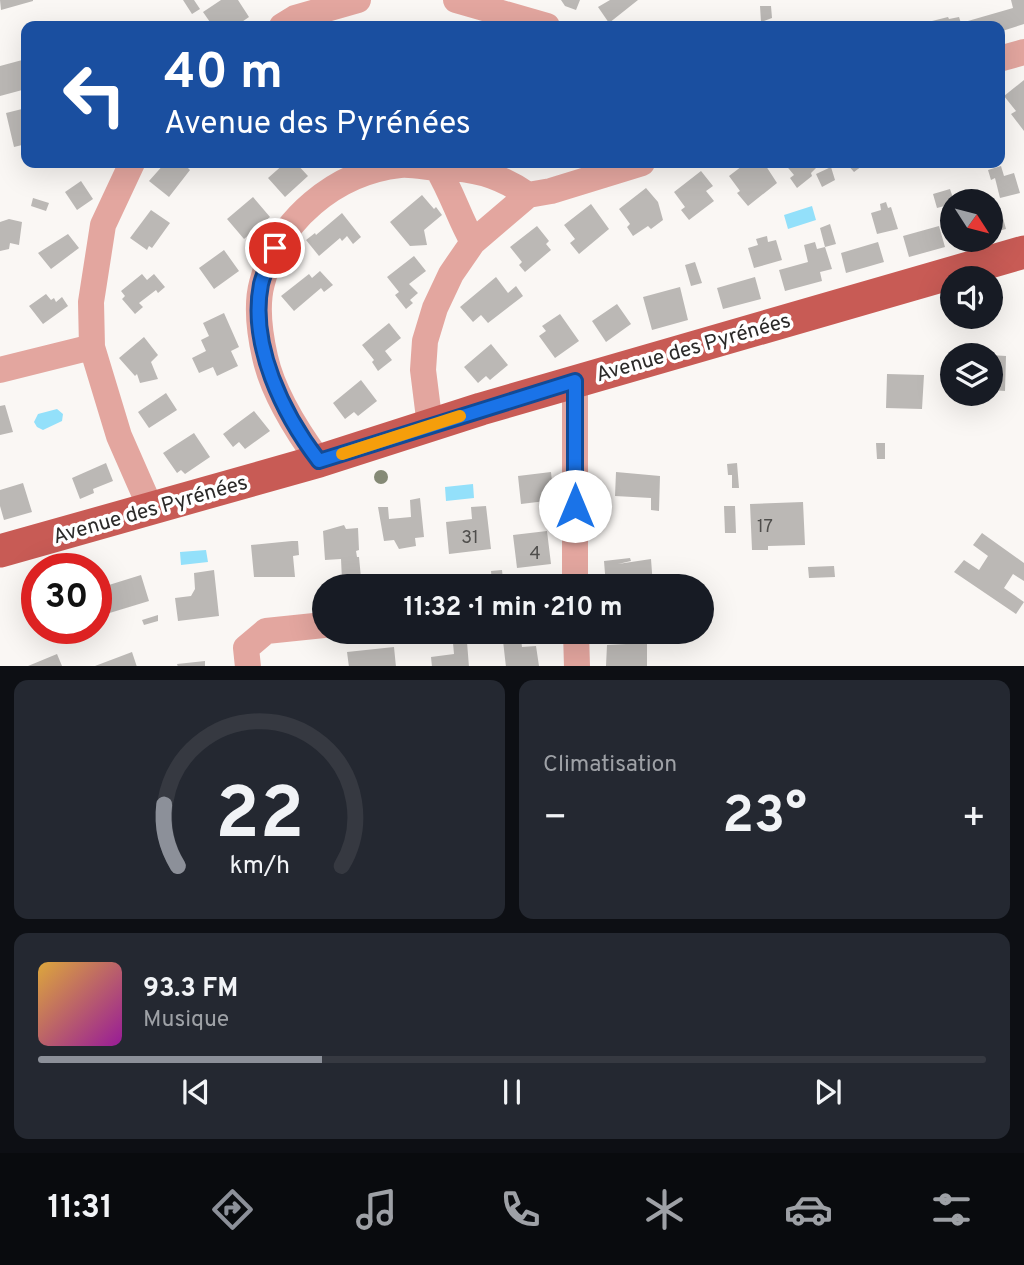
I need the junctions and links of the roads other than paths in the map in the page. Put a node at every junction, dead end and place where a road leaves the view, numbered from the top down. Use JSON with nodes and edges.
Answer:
{"nodes":[{"id":1,"x":358,"y":0,"type":"edge"},
{"id":2,"x":456,"y":0,"type":"edge"},
{"id":3,"x":289,"y":15,"type":"edge"},
{"id":4,"x":530,"y":21,"type":"edge"},
{"id":5,"x":1024,"y":52,"type":"edge"},
{"id":6,"x":1005,"y":57,"type":"edge"},
{"id":7,"x":130,"y":168,"type":"edge"},
{"id":8,"x":389,"y":168,"type":"edge"},
{"id":9,"x":437,"y":168,"type":"edge"},
{"id":10,"x":465,"y":168,"type":"edge"},
{"id":11,"x":626,"y":168,"type":"edge"},
{"id":12,"x":528,"y":195,"type":"junction"},
{"id":13,"x":474,"y":242,"type":"junction"},
{"id":14,"x":1024,"y":252,"type":"edge"},
{"id":15,"x":92,"y":347,"type":"junction"},
{"id":16,"x":0,"y":370,"type":"edge"},
{"id":17,"x":575,"y":381,"type":"junction"},
{"id":18,"x":430,"y":426,"type":"junction"},
{"id":19,"x":319,"y":461,"type":"junction"},
{"id":20,"x":151,"y":509,"type":"junction"},
{"id":21,"x":0,"y":551,"type":"edge"},
{"id":22,"x":575,"y":574,"type":"edge"},
{"id":23,"x":312,"y":626,"type":"edge"},
{"id":24,"x":576,"y":644,"type":"edge"},
{"id":25,"x":248,"y":666,"type":"edge"},
{"id":26,"x":577,"y":666,"type":"edge"}],
"edges":[{"from":1,"to":3,"type":"street"},
{"from":2,"to":4,"type":"street"},
{"from":5,"to":6,"type":"street"},
{"from":7,"to":15,"type":"street"},
{"from":8,"to":19,"type":"street"},
{"from":9,"to":13,"type":"street"},
{"from":10,"to":12,"type":"street"},
{"from":11,"to":12,"type":"street"},
{"from":12,"to":13,"type":"street"},
{"from":13,"to":18,"type":"street"},
{"from":14,"to":17,"type":"main road","name":"Avenue des Pyrénées"},
{"from":15,"to":16,"type":"street"},
{"from":15,"to":20,"type":"street"},
{"from":17,"to":18,"type":"main road","name":"Avenue des Pyrénées"},
{"from":17,"to":22,"type":"street"},
{"from":18,"to":19,"type":"main road","name":"Avenue des Pyrénées"},
{"from":19,"to":20,"type":"main road","name":"Avenue des Pyrénées"},
{"from":20,"to":21,"type":"main road","name":"Avenue des Pyrénées"},
{"from":23,"to":25,"type":"street"},
{"from":24,"to":26,"type":"street"}]}
